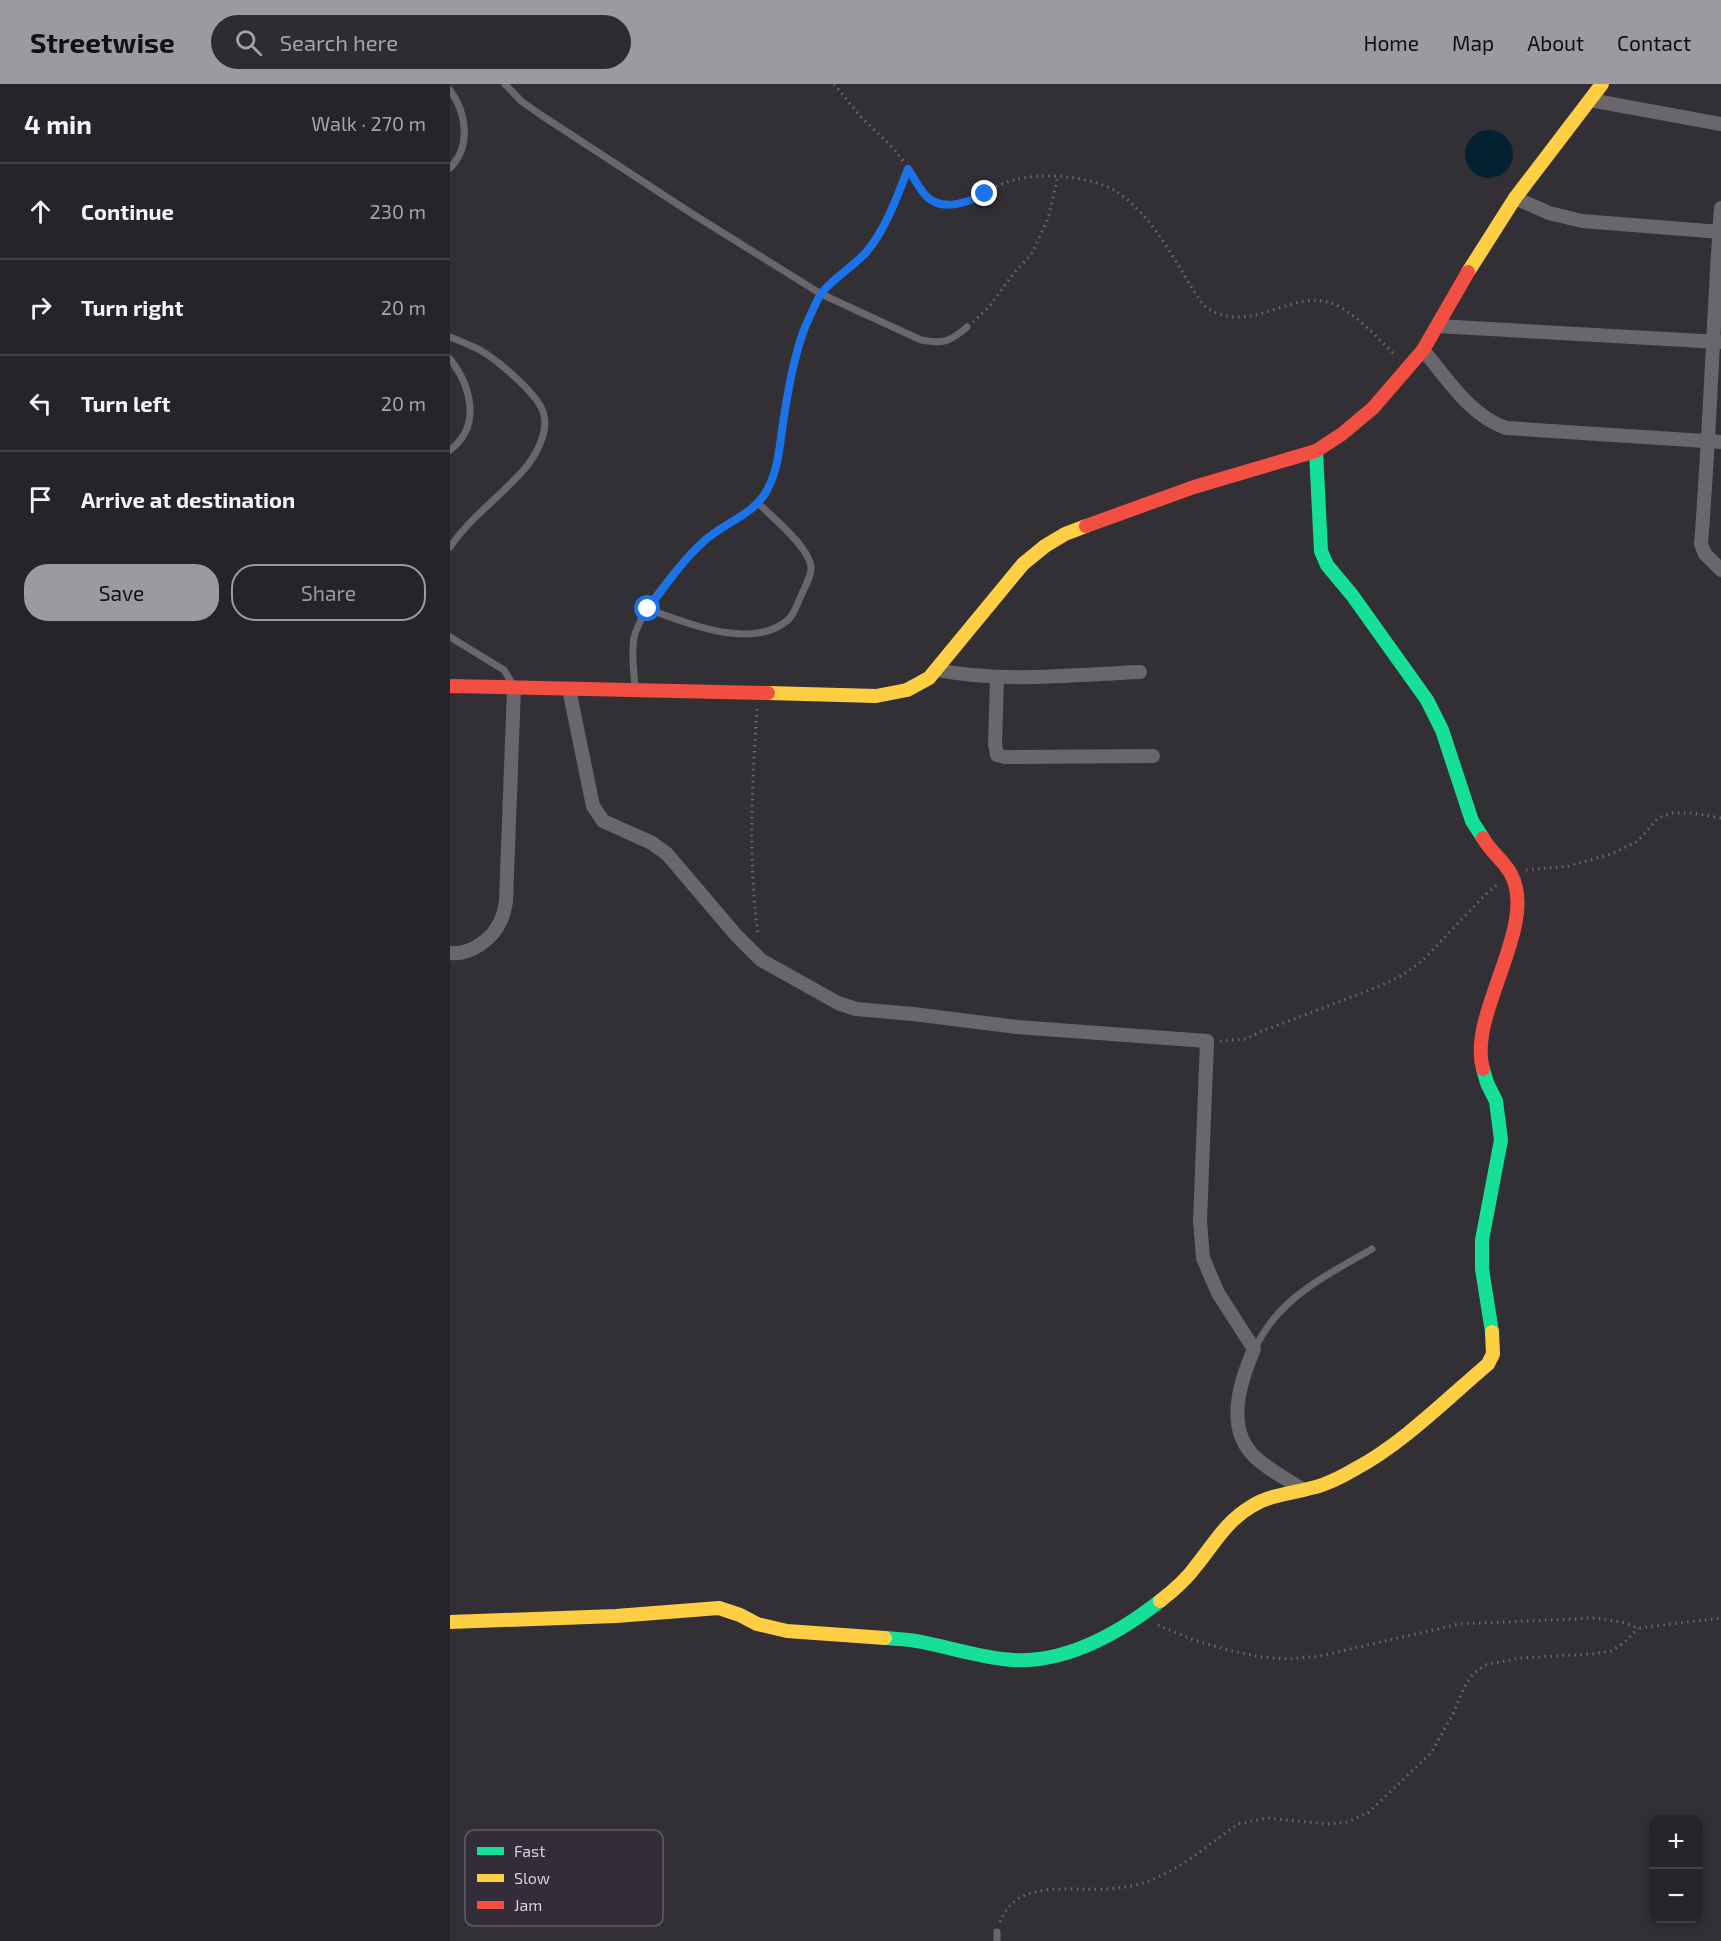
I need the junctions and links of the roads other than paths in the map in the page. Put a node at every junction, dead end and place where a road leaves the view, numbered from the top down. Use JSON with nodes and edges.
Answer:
{"nodes":[{"id":1,"x":505,"y":84,"type":"edge"},
{"id":2,"x":1602,"y":84,"type":"edge"},
{"id":3,"x":450,"y":90,"type":"edge"},
{"id":4,"x":1590,"y":100,"type":"junction"},
{"id":5,"x":1721,"y":124,"type":"edge"},
{"id":6,"x":450,"y":168,"type":"edge"},
{"id":7,"x":908,"y":169,"type":"road end"},
{"id":8,"x":1515,"y":198,"type":"junction"},
{"id":9,"x":1721,"y":208,"type":"edge"},
{"id":10,"x":1720,"y":232,"type":"edge"},
{"id":11,"x":821,"y":294,"type":"junction"},
{"id":12,"x":1437,"y":326,"type":"junction"},
{"id":13,"x":967,"y":327,"type":"road end"},
{"id":14,"x":450,"y":337,"type":"edge"},
{"id":15,"x":1717,"y":342,"type":"edge"},
{"id":16,"x":1422,"y":350,"type":"junction"},
{"id":17,"x":450,"y":359,"type":"edge"},
{"id":18,"x":1715,"y":441,"type":"edge"},
{"id":19,"x":450,"y":450,"type":"edge"},
{"id":20,"x":1316,"y":451,"type":"junction"},
{"id":21,"x":758,"y":503,"type":"junction"},
{"id":22,"x":450,"y":547,"type":"edge"},
{"id":23,"x":1721,"y":570,"type":"edge"},
{"id":24,"x":648,"y":609,"type":"junction"},
{"id":25,"x":450,"y":638,"type":"edge"},
{"id":26,"x":937,"y":670,"type":"junction"},
{"id":27,"x":1140,"y":672,"type":"dead end"},
{"id":28,"x":997,"y":678,"type":"junction"},
{"id":29,"x":450,"y":686,"type":"edge"},
{"id":30,"x":514,"y":688,"type":"junction"},
{"id":31,"x":569,"y":689,"type":"junction"},
{"id":32,"x":635,"y":690,"type":"junction"},
{"id":33,"x":1153,"y":756,"type":"dead end"},
{"id":34,"x":450,"y":953,"type":"edge"},
{"id":35,"x":1372,"y":1249,"type":"dead end"},
{"id":36,"x":1254,"y":1349,"type":"junction"},
{"id":37,"x":1302,"y":1489,"type":"junction"},
{"id":38,"x":450,"y":1622,"type":"edge"},
{"id":39,"x":997,"y":1932,"type":"road end"},
{"id":40,"x":997,"y":1941,"type":"edge"}],
"edges":[{"from":1,"to":11,"type":"lane"},
{"from":2,"to":4,"type":"street"},
{"from":3,"to":6,"type":"lane"},
{"from":4,"to":5,"type":"street"},
{"from":4,"to":8,"type":"street"},
{"from":7,"to":11,"type":"lane"},
{"from":8,"to":10,"type":"street"},
{"from":8,"to":12,"type":"street"},
{"from":9,"to":10,"type":"street"},
{"from":10,"to":15,"type":"street"},
{"from":11,"to":13,"type":"lane"},
{"from":11,"to":21,"type":"lane"},
{"from":12,"to":15,"type":"street"},
{"from":12,"to":16,"type":"street"},
{"from":14,"to":22,"type":"lane"},
{"from":15,"to":18,"type":"street"},
{"from":16,"to":18,"type":"street"},
{"from":16,"to":20,"type":"street"},
{"from":17,"to":19,"type":"lane"},
{"from":18,"to":23,"type":"street"},
{"from":20,"to":26,"type":"street"},
{"from":20,"to":37,"type":"street"},
{"from":21,"to":24,"type":"lane"},
{"from":21,"to":24,"type":"lane"},
{"from":24,"to":32,"type":"lane"},
{"from":25,"to":30,"type":"lane"},
{"from":26,"to":28,"type":"street"},
{"from":26,"to":32,"type":"street"},
{"from":27,"to":28,"type":"street"},
{"from":28,"to":33,"type":"street"},
{"from":29,"to":30,"type":"street"},
{"from":30,"to":31,"type":"street"},
{"from":30,"to":34,"type":"street"},
{"from":31,"to":32,"type":"street"},
{"from":31,"to":36,"type":"street"},
{"from":35,"to":36,"type":"lane"},
{"from":36,"to":37,"type":"street"},
{"from":37,"to":38,"type":"street"},
{"from":39,"to":40,"type":"lane"}]}
